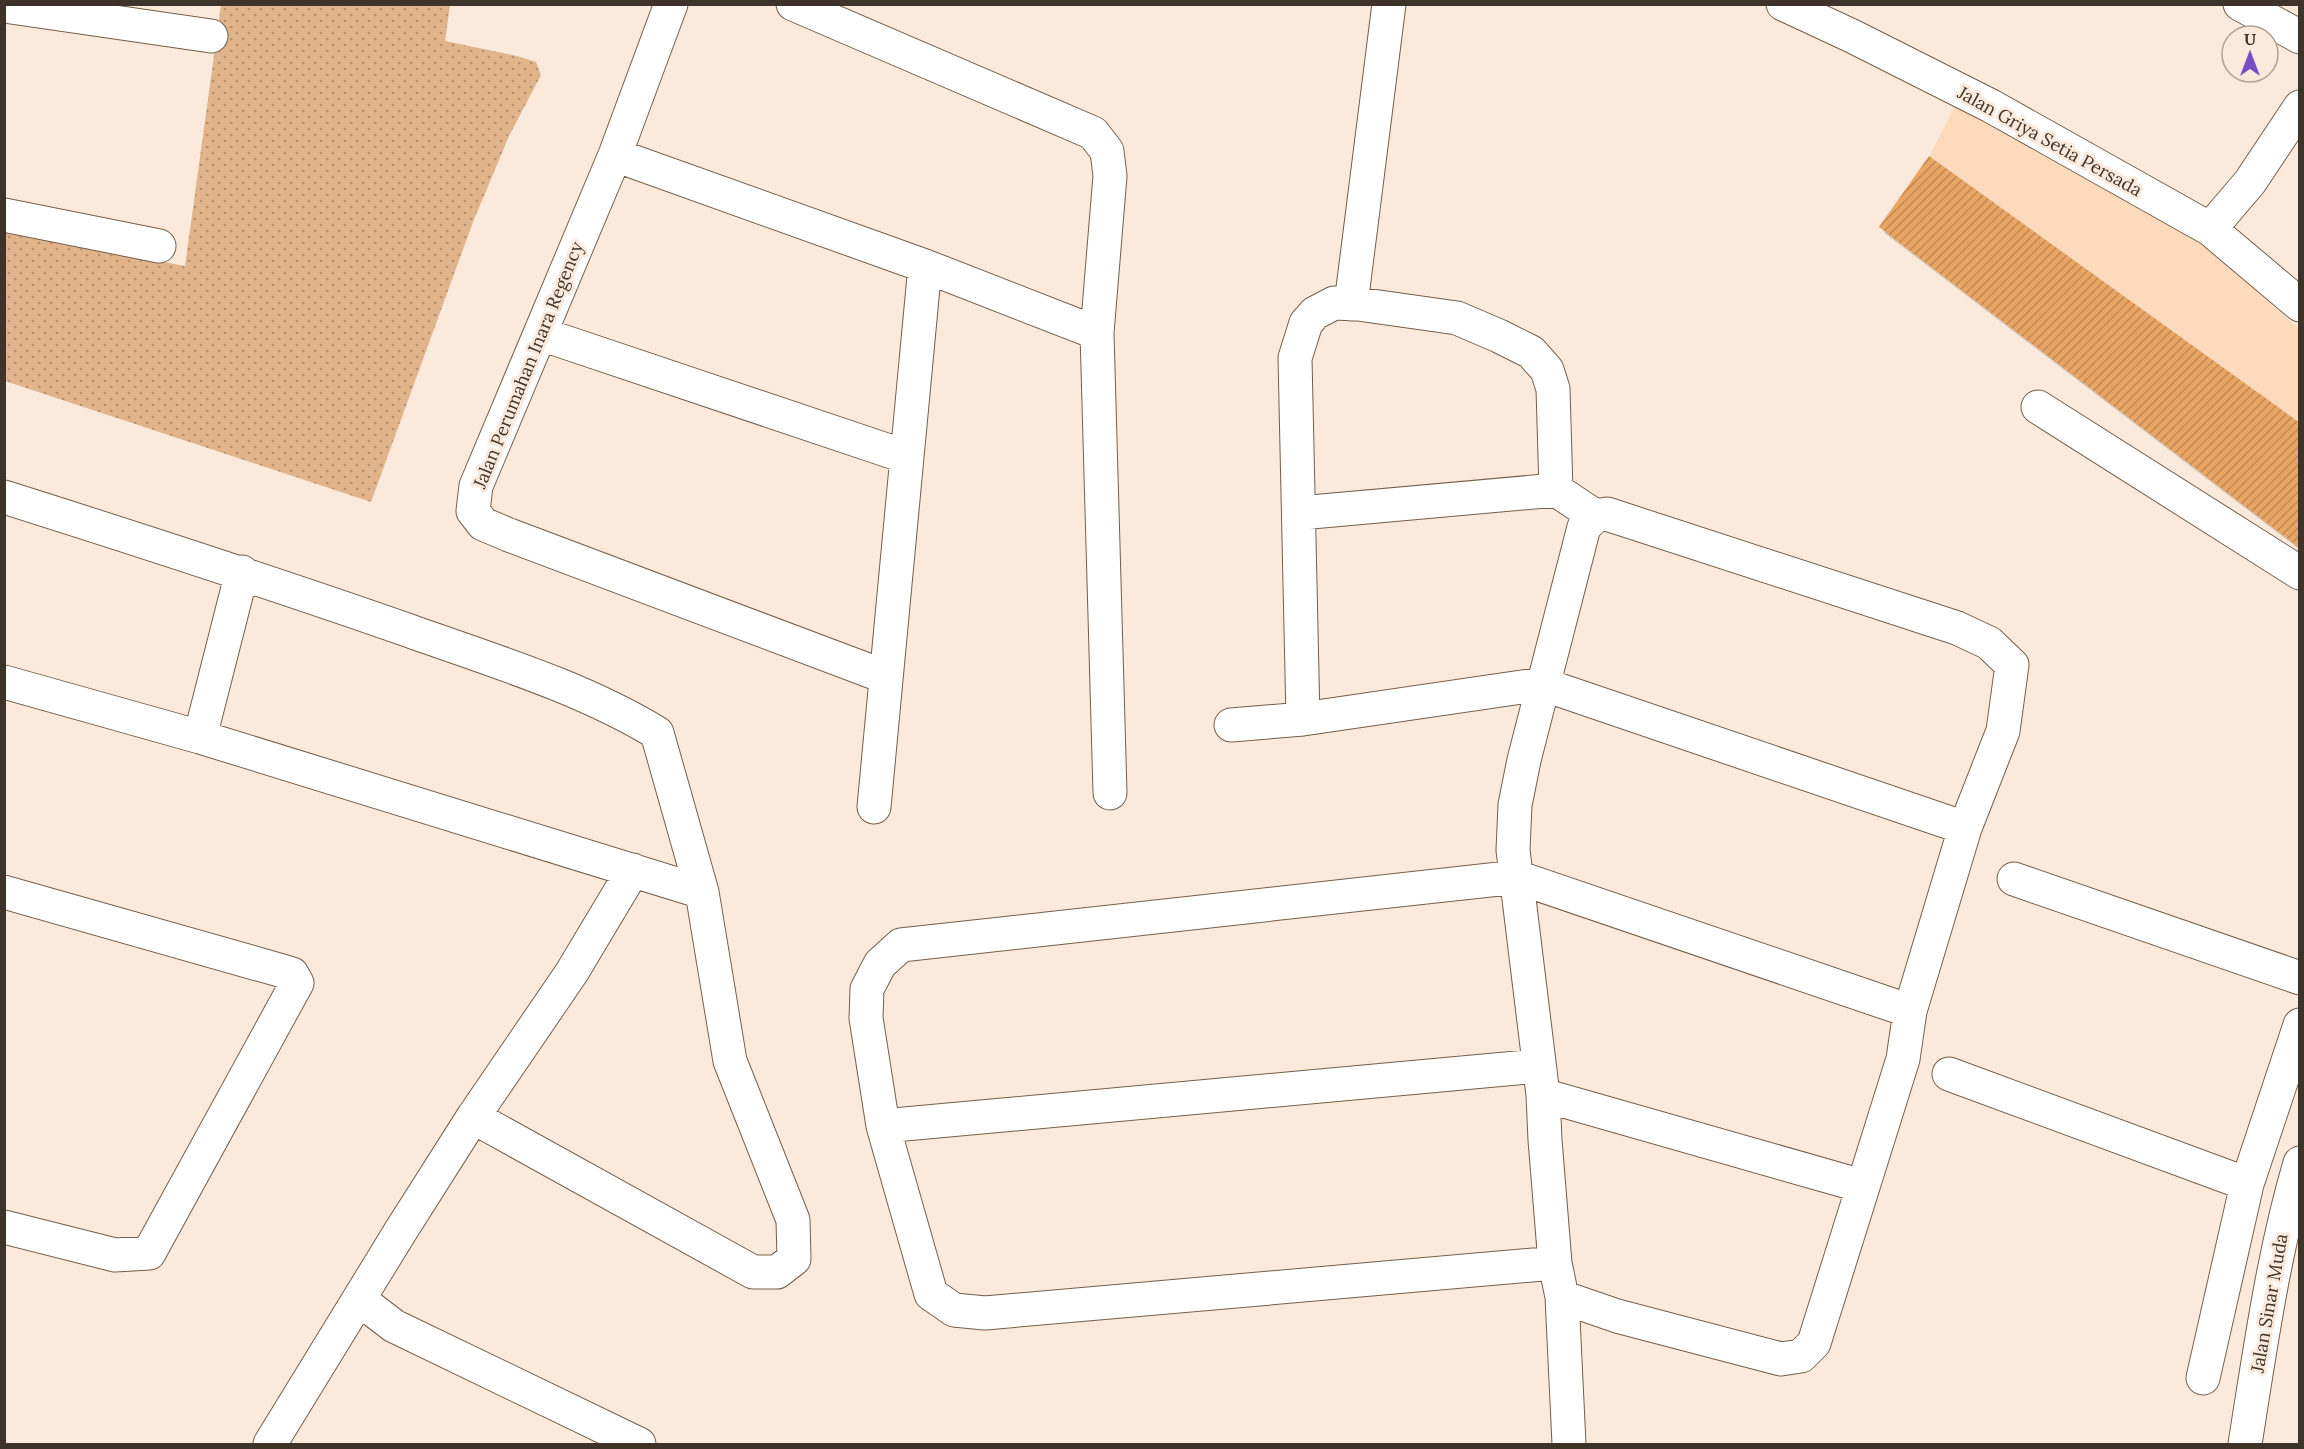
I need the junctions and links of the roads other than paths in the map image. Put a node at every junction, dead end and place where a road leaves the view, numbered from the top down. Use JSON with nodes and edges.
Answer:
{"nodes":[{"id":1,"x":671,"y":4,"type":"edge"},
{"id":2,"x":793,"y":4,"type":"edge"},
{"id":3,"x":1389,"y":4,"type":"edge"},
{"id":4,"x":1783,"y":4,"type":"edge"},
{"id":5,"x":2240,"y":4,"type":"edge"},
{"id":6,"x":4,"y":6,"type":"edge"},
{"id":7,"x":211,"y":36,"type":"dead end"},
{"id":8,"x":2300,"y":37,"type":"edge"},
{"id":9,"x":2300,"y":107,"type":"edge"},
{"id":10,"x":615,"y":155,"type":"junction"},
{"id":11,"x":4,"y":215,"type":"edge"},
{"id":12,"x":2210,"y":230,"type":"junction"},
{"id":13,"x":159,"y":246,"type":"dead end"},
{"id":14,"x":925,"y":266,"type":"junction"},
{"id":15,"x":1350,"y":304,"type":"junction"},
{"id":16,"x":2300,"y":305,"type":"edge"},
{"id":17,"x":1097,"y":333,"type":"junction"},
{"id":18,"x":541,"y":334,"type":"junction"},
{"id":19,"x":2038,"y":407,"type":"dead end"},
{"id":20,"x":907,"y":457,"type":"junction"},
{"id":21,"x":1556,"y":490,"type":"junction"},
{"id":22,"x":4,"y":497,"type":"edge"},
{"id":23,"x":1300,"y":513,"type":"junction"},
{"id":24,"x":1595,"y":516,"type":"junction"},
{"id":25,"x":242,"y":572,"type":"junction"},
{"id":26,"x":2300,"y":573,"type":"edge"},
{"id":27,"x":886,"y":677,"type":"junction"},
{"id":28,"x":4,"y":682,"type":"edge"},
{"id":29,"x":1542,"y":684,"type":"junction"},
{"id":30,"x":1303,"y":719,"type":"junction"},
{"id":31,"x":1231,"y":725,"type":"dead end"},
{"id":32,"x":200,"y":737,"type":"junction"},
{"id":33,"x":1110,"y":793,"type":"dead end"},
{"id":34,"x":874,"y":807,"type":"dead end"},
{"id":35,"x":1965,"y":828,"type":"junction"},
{"id":36,"x":633,"y":870,"type":"junction"},
{"id":37,"x":1517,"y":877,"type":"junction"},
{"id":38,"x":2014,"y":879,"type":"dead end"},
{"id":39,"x":4,"y":892,"type":"edge"},
{"id":40,"x":702,"y":892,"type":"junction"},
{"id":41,"x":2300,"y":978,"type":"edge"},
{"id":42,"x":1910,"y":1011,"type":"junction"},
{"id":43,"x":2300,"y":1025,"type":"edge"},
{"id":44,"x":1949,"y":1074,"type":"dead end"},
{"id":45,"x":1541,"y":1080,"type":"junction"},
{"id":46,"x":473,"y":1117,"type":"junction"},
{"id":47,"x":883,"y":1126,"type":"junction"},
{"id":48,"x":2300,"y":1163,"type":"edge"},
{"id":49,"x":2247,"y":1184,"type":"junction"},
{"id":50,"x":1862,"y":1186,"type":"junction"},
{"id":51,"x":4,"y":1227,"type":"edge"},
{"id":52,"x":1556,"y":1263,"type":"junction"},
{"id":53,"x":1562,"y":1297,"type":"junction"},
{"id":54,"x":360,"y":1300,"type":"junction"},
{"id":55,"x":2203,"y":1378,"type":"dead end"},
{"id":56,"x":270,"y":1444,"type":"edge"},
{"id":57,"x":639,"y":1444,"type":"edge"},
{"id":58,"x":1569,"y":1444,"type":"edge"},
{"id":59,"x":2245,"y":1444,"type":"edge"}],
"edges":[{"from":1,"to":10,"type":"street","name":"Jalan Perumahan Inara Regency"},
{"from":2,"to":17,"type":"street"},
{"from":3,"to":15,"type":"street"},
{"from":4,"to":12,"type":"street","name":"Jalan Griya Setia Persada"},
{"from":5,"to":8,"type":"street"},
{"from":6,"to":7,"type":"street"},
{"from":9,"to":12,"type":"street"},
{"from":10,"to":14,"type":"street"},
{"from":10,"to":18,"type":"street","name":"Jalan Perumahan Inara Regency"},
{"from":11,"to":13,"type":"street"},
{"from":12,"to":16,"type":"street","name":"Jalan Griya Setia Persada"},
{"from":14,"to":17,"type":"street"},
{"from":14,"to":20,"type":"street"},
{"from":15,"to":21,"type":"street"},
{"from":15,"to":23,"type":"street"},
{"from":17,"to":33,"type":"street"},
{"from":18,"to":20,"type":"street"},
{"from":18,"to":27,"type":"street","name":"Jalan Perumahan Inara Regency"},
{"from":19,"to":26,"type":"street"},
{"from":20,"to":27,"type":"street"},
{"from":21,"to":23,"type":"street"},
{"from":21,"to":24,"type":"street"},
{"from":22,"to":25,"type":"street"},
{"from":23,"to":30,"type":"street"},
{"from":24,"to":29,"type":"street"},
{"from":24,"to":35,"type":"street"},
{"from":25,"to":32,"type":"street"},
{"from":25,"to":40,"type":"street"},
{"from":27,"to":34,"type":"street"},
{"from":28,"to":32,"type":"street"},
{"from":29,"to":30,"type":"street"},
{"from":29,"to":35,"type":"street"},
{"from":29,"to":37,"type":"street"},
{"from":30,"to":31,"type":"street"},
{"from":32,"to":36,"type":"street"},
{"from":35,"to":42,"type":"street"},
{"from":36,"to":40,"type":"street"},
{"from":36,"to":46,"type":"street"},
{"from":37,"to":42,"type":"street"},
{"from":37,"to":45,"type":"street"},
{"from":37,"to":47,"type":"street"},
{"from":38,"to":41,"type":"street"},
{"from":39,"to":51,"type":"street"},
{"from":40,"to":46,"type":"street"},
{"from":42,"to":50,"type":"street"},
{"from":43,"to":49,"type":"street"},
{"from":44,"to":49,"type":"street"},
{"from":45,"to":47,"type":"street"},
{"from":45,"to":50,"type":"street"},
{"from":45,"to":52,"type":"street"},
{"from":46,"to":54,"type":"street"},
{"from":47,"to":52,"type":"street"},
{"from":48,"to":59,"type":"street","name":"Jalan Sinar Muda"},
{"from":49,"to":55,"type":"street"},
{"from":50,"to":53,"type":"street"},
{"from":52,"to":53,"type":"street"},
{"from":53,"to":58,"type":"street"},
{"from":54,"to":56,"type":"street"},
{"from":54,"to":57,"type":"street"}]}
